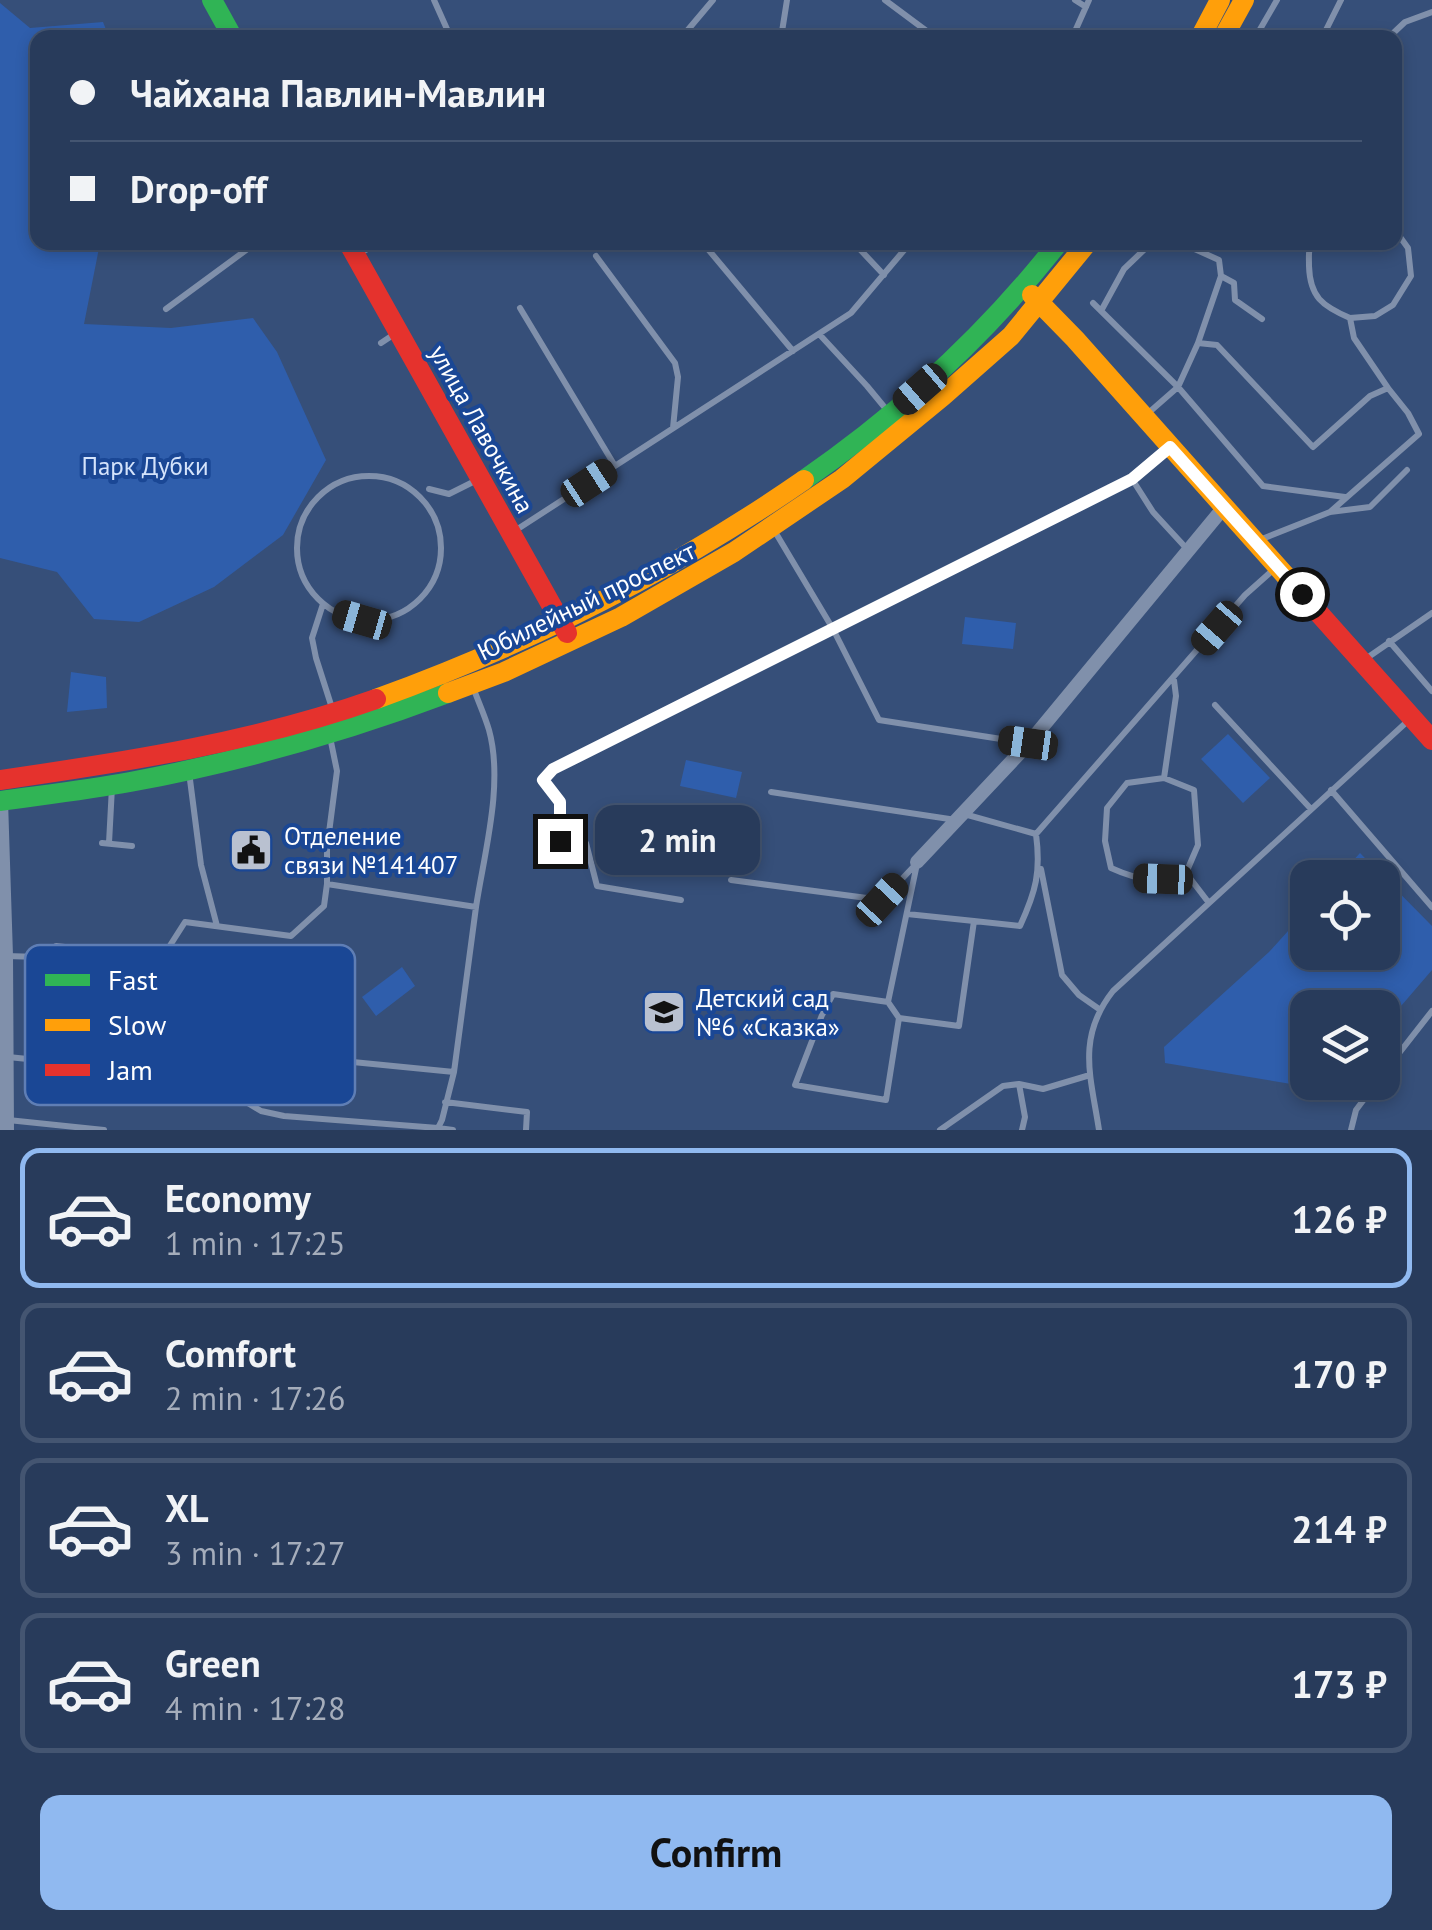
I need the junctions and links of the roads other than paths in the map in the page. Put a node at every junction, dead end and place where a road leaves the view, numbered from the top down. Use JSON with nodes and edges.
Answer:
{"nodes":[{"id":1,"x":212,"y":0,"type":"edge"},
{"id":2,"x":434,"y":0,"type":"edge"},
{"id":3,"x":713,"y":0,"type":"edge"},
{"id":4,"x":787,"y":0,"type":"edge"},
{"id":5,"x":885,"y":0,"type":"edge"},
{"id":6,"x":1075,"y":0,"type":"edge"},
{"id":7,"x":1220,"y":0,"type":"edge"},
{"id":8,"x":1244,"y":0,"type":"edge"},
{"id":9,"x":1277,"y":0,"type":"edge"},
{"id":10,"x":1341,"y":0,"type":"edge"},
{"id":11,"x":1088,"y":3,"type":"edge"},
{"id":12,"x":1432,"y":12,"type":"edge"},
{"id":13,"x":229,"y":30,"type":"edge"},
{"id":14,"x":448,"y":30,"type":"edge"},
{"id":15,"x":688,"y":30,"type":"edge"},
{"id":16,"x":783,"y":30,"type":"edge"},
{"id":17,"x":925,"y":30,"type":"edge"},
{"id":18,"x":1076,"y":30,"type":"edge"},
{"id":19,"x":1204,"y":30,"type":"edge"},
{"id":20,"x":1227,"y":30,"type":"edge"},
{"id":21,"x":1260,"y":30,"type":"edge"},
{"id":22,"x":1326,"y":30,"type":"edge"},
{"id":23,"x":1396,"y":30,"type":"edge"},
{"id":24,"x":1402,"y":240,"type":"edge"},
{"id":25,"x":246,"y":250,"type":"edge"},
{"id":26,"x":352,"y":250,"type":"edge"},
{"id":27,"x":709,"y":250,"type":"edge"},
{"id":28,"x":861,"y":250,"type":"edge"},
{"id":29,"x":904,"y":250,"type":"edge"},
{"id":30,"x":1055,"y":250,"type":"edge"},
{"id":31,"x":1079,"y":250,"type":"edge"},
{"id":32,"x":1144,"y":250,"type":"edge"},
{"id":33,"x":1195,"y":250,"type":"edge"},
{"id":34,"x":1308,"y":250,"type":"edge"},
{"id":35,"x":596,"y":256,"type":"dead end"},
{"id":36,"x":884,"y":275,"type":"junction"},
{"id":37,"x":1221,"y":276,"type":"junction"},
{"id":38,"x":1032,"y":294,"type":"junction"},
{"id":39,"x":1093,"y":303,"type":"dead end"},
{"id":40,"x":520,"y":308,"type":"dead end"},
{"id":41,"x":166,"y":309,"type":"dead end"},
{"id":42,"x":1101,"y":311,"type":"junction"},
{"id":43,"x":1262,"y":318,"type":"dead end"},
{"id":44,"x":1350,"y":318,"type":"junction"},
{"id":45,"x":820,"y":336,"type":"junction"},
{"id":46,"x":1198,"y":344,"type":"junction"},
{"id":47,"x":794,"y":351,"type":"junction"},
{"id":48,"x":1178,"y":387,"type":"junction"},
{"id":49,"x":1388,"y":388,"type":"junction"},
{"id":50,"x":890,"y":414,"type":"junction"},
{"id":51,"x":1144,"y":417,"type":"junction"},
{"id":52,"x":673,"y":429,"type":"junction"},
{"id":53,"x":1170,"y":447,"type":"junction"},
{"id":54,"x":615,"y":466,"type":"junction"},
{"id":55,"x":1407,"y":470,"type":"dead end"},
{"id":56,"x":480,"y":478,"type":"junction"},
{"id":57,"x":1132,"y":479,"type":"junction"},
{"id":58,"x":429,"y":489,"type":"dead end"},
{"id":59,"x":1346,"y":497,"type":"junction"},
{"id":60,"x":1225,"y":506,"type":"junction"},
{"id":61,"x":1330,"y":512,"type":"junction"},
{"id":62,"x":773,"y":530,"type":"junction"},
{"id":63,"x":512,"y":533,"type":"junction"},
{"id":64,"x":1256,"y":542,"type":"junction"},
{"id":65,"x":1188,"y":550,"type":"junction"},
{"id":66,"x":1278,"y":566,"type":"junction"},
{"id":67,"x":323,"y":604,"type":"junction"},
{"id":68,"x":1432,"y":613,"type":"edge"},
{"id":69,"x":833,"y":628,"type":"junction"},
{"id":70,"x":566,"y":632,"type":"junction"},
{"id":71,"x":1389,"y":641,"type":"junction"},
{"id":72,"x":1363,"y":661,"type":"junction"},
{"id":73,"x":1173,"y":679,"type":"junction"},
{"id":74,"x":473,"y":686,"type":"junction"},
{"id":75,"x":1432,"y":690,"type":"edge"},
{"id":76,"x":1215,"y":705,"type":"dead end"},
{"id":77,"x":333,"y":712,"type":"junction"},
{"id":78,"x":1412,"y":718,"type":"junction"},
{"id":79,"x":330,"y":736,"type":"junction"},
{"id":80,"x":1432,"y":740,"type":"edge"},
{"id":81,"x":1028,"y":743,"type":"junction"},
{"id":82,"x":189,"y":771,"type":"junction"},
{"id":83,"x":1164,"y":778,"type":"junction"},
{"id":84,"x":0,"y":780,"type":"edge"},
{"id":85,"x":112,"y":786,"type":"junction"},
{"id":86,"x":1332,"y":790,"type":"junction"},
{"id":87,"x":772,"y":792,"type":"dead end"},
{"id":88,"x":0,"y":801,"type":"edge"},
{"id":89,"x":1310,"y":809,"type":"junction"},
{"id":90,"x":960,"y":817,"type":"junction"},
{"id":91,"x":1036,"y":834,"type":"junction"},
{"id":92,"x":132,"y":846,"type":"dead end"},
{"id":93,"x":918,"y":862,"type":"junction"},
{"id":94,"x":1040,"y":863,"type":"junction"},
{"id":95,"x":1186,"y":873,"type":"junction"},
{"id":96,"x":731,"y":880,"type":"dead end"},
{"id":97,"x":328,"y":884,"type":"junction"},
{"id":98,"x":681,"y":900,"type":"dead end"},
{"id":99,"x":1210,"y":903,"type":"junction"},
{"id":100,"x":1432,"y":906,"type":"edge"},
{"id":101,"x":476,"y":907,"type":"junction"},
{"id":102,"x":907,"y":914,"type":"junction"},
{"id":103,"x":974,"y":920,"type":"junction"},
{"id":104,"x":217,"y":926,"type":"junction"},
{"id":105,"x":171,"y":945,"type":"edge"},
{"id":106,"x":6,"y":956,"type":"junction"},
{"id":107,"x":25,"y":957,"type":"edge"},
{"id":108,"x":888,"y":1002,"type":"junction"},
{"id":109,"x":1099,"y":1009,"type":"junction"},
{"id":110,"x":1432,"y":1011,"type":"edge"},
{"id":111,"x":899,"y":1018,"type":"junction"},
{"id":112,"x":1400,"y":1052,"type":"edge"},
{"id":113,"x":7,"y":1056,"type":"junction"},
{"id":114,"x":25,"y":1058,"type":"edge"},
{"id":115,"x":355,"y":1062,"type":"edge"},
{"id":116,"x":454,"y":1072,"type":"junction"},
{"id":117,"x":1091,"y":1075,"type":"junction"},
{"id":118,"x":1019,"y":1084,"type":"junction"},
{"id":119,"x":1364,"y":1100,"type":"edge"},
{"id":120,"x":445,"y":1102,"type":"junction"},
{"id":121,"x":251,"y":1105,"type":"edge"},
{"id":122,"x":7,"y":1125,"type":"edge"},
{"id":123,"x":438,"y":1128,"type":"edge"},
{"id":124,"x":104,"y":1130,"type":"edge"},
{"id":125,"x":453,"y":1130,"type":"edge"},
{"id":126,"x":526,"y":1130,"type":"edge"},
{"id":127,"x":940,"y":1130,"type":"edge"},
{"id":128,"x":1022,"y":1130,"type":"edge"},
{"id":129,"x":1099,"y":1130,"type":"edge"},
{"id":130,"x":1351,"y":1130,"type":"edge"}],
"edges":[{"from":1,"to":13,"type":"main road"},
{"from":2,"to":14,"type":"lane"},
{"from":3,"to":15,"type":"lane"},
{"from":4,"to":16,"type":"lane"},
{"from":5,"to":17,"type":"lane"},
{"from":6,"to":11,"type":"lane"},
{"from":7,"to":19,"type":"main road"},
{"from":8,"to":20,"type":"main road"},
{"from":9,"to":21,"type":"lane"},
{"from":10,"to":22,"type":"lane"},
{"from":11,"to":18,"type":"lane"},
{"from":12,"to":23,"type":"lane"},
{"from":24,"to":44,"type":"lane"},
{"from":25,"to":41,"type":"lane"},
{"from":26,"to":56,"type":"main road","name":"улица Лавочкина"},
{"from":27,"to":47,"type":"lane"},
{"from":28,"to":36,"type":"lane"},
{"from":29,"to":36,"type":"lane"},
{"from":30,"to":38,"type":"main road","name":"Юбилейный проспект"},
{"from":31,"to":38,"type":"main road","name":"Юбилейный проспект"},
{"from":32,"to":42,"type":"lane"},
{"from":33,"to":37,"type":"lane"},
{"from":34,"to":44,"type":"lane"},
{"from":35,"to":52,"type":"lane"},
{"from":36,"to":45,"type":"lane"},
{"from":37,"to":43,"type":"lane"},
{"from":37,"to":46,"type":"lane"},
{"from":38,"to":50,"type":"main road","name":"Юбилейный проспект"},
{"from":38,"to":51,"type":"main road"},
{"from":38,"to":62,"type":"main road","name":"Юбилейный проспект"},
{"from":39,"to":42,"type":"lane"},
{"from":40,"to":54,"type":"lane"},
{"from":42,"to":48,"type":"lane"},
{"from":44,"to":49,"type":"lane"},
{"from":45,"to":47,"type":"lane"},
{"from":45,"to":50,"type":"lane"},
{"from":46,"to":48,"type":"lane"},
{"from":46,"to":49,"type":"lane"},
{"from":47,"to":52,"type":"lane"},
{"from":48,"to":51,"type":"lane"},
{"from":48,"to":59,"type":"lane"},
{"from":49,"to":59,"type":"lane"},
{"from":50,"to":70,"type":"main road","name":"Юбилейный проспект"},
{"from":51,"to":53,"type":"main road"},
{"from":52,"to":54,"type":"lane"},
{"from":53,"to":57,"type":"lane"},
{"from":53,"to":60,"type":"main road"},
{"from":54,"to":63,"type":"lane"},
{"from":55,"to":61,"type":"lane"},
{"from":56,"to":58,"type":"lane"},
{"from":56,"to":63,"type":"main road","name":"улица Лавочкина"},
{"from":57,"to":65,"type":"lane"},
{"from":57,"to":69,"type":"lane"},
{"from":59,"to":61,"type":"lane"},
{"from":60,"to":64,"type":"main road"},
{"from":60,"to":65,"type":"street"},
{"from":61,"to":64,"type":"lane"},
{"from":62,"to":69,"type":"lane"},
{"from":62,"to":70,"type":"main road","name":"Юбилейный проспект"},
{"from":63,"to":70,"type":"main road","name":"улица Лавочкина"},
{"from":64,"to":66,"type":"main road"},
{"from":65,"to":81,"type":"street"},
{"from":66,"to":72,"type":"main road"},
{"from":66,"to":73,"type":"lane"},
{"from":67,"to":67,"type":"lane"},
{"from":67,"to":77,"type":"lane"},
{"from":68,"to":71,"type":"lane"},
{"from":69,"to":81,"type":"lane"},
{"from":69,"to":98,"type":"lane"},
{"from":70,"to":74,"type":"main road","name":"Юбилейный проспект"},
{"from":70,"to":77,"type":"main road","name":"Юбилейный проспект"},
{"from":71,"to":72,"type":"lane"},
{"from":71,"to":75,"type":"lane"},
{"from":72,"to":78,"type":"main road"},
{"from":73,"to":83,"type":"lane"},
{"from":73,"to":91,"type":"lane"},
{"from":74,"to":79,"type":"main road","name":"Юбилейный проспект"},
{"from":74,"to":101,"type":"lane"},
{"from":76,"to":89,"type":"lane"},
{"from":77,"to":84,"type":"main road","name":"Юбилейный проспект"},
{"from":78,"to":80,"type":"main road"},
{"from":78,"to":86,"type":"lane"},
{"from":79,"to":82,"type":"main road","name":"Юбилейный проспект"},
{"from":79,"to":97,"type":"lane"},
{"from":81,"to":90,"type":"street"},
{"from":82,"to":85,"type":"main road","name":"Юбилейный проспект"},
{"from":82,"to":104,"type":"lane"},
{"from":83,"to":95,"type":"lane"},
{"from":83,"to":95,"type":"lane"},
{"from":85,"to":88,"type":"main road","name":"Юбилейный проспект"},
{"from":85,"to":92,"type":"lane"},
{"from":86,"to":89,"type":"lane"},
{"from":86,"to":100,"type":"lane"},
{"from":87,"to":90,"type":"lane"},
{"from":88,"to":106,"type":"street"},
{"from":89,"to":99,"type":"lane"},
{"from":90,"to":91,"type":"lane"},
{"from":90,"to":93,"type":"street"},
{"from":91,"to":94,"type":"lane"},
{"from":93,"to":96,"type":"lane"},
{"from":93,"to":102,"type":"lane"},
{"from":94,"to":103,"type":"lane"},
{"from":94,"to":109,"type":"lane"},
{"from":95,"to":99,"type":"lane"},
{"from":97,"to":101,"type":"lane"},
{"from":97,"to":104,"type":"lane"},
{"from":99,"to":109,"type":"lane"},
{"from":101,"to":116,"type":"lane"},
{"from":102,"to":103,"type":"lane"},
{"from":102,"to":108,"type":"lane"},
{"from":103,"to":111,"type":"lane"},
{"from":104,"to":105,"type":"lane"},
{"from":106,"to":107,"type":"lane"},
{"from":106,"to":113,"type":"street"},
{"from":108,"to":111,"type":"lane"},
{"from":108,"to":111,"type":"lane"},
{"from":109,"to":117,"type":"lane"},
{"from":110,"to":112,"type":"lane"},
{"from":113,"to":114,"type":"lane"},
{"from":113,"to":122,"type":"street"},
{"from":115,"to":116,"type":"lane"},
{"from":116,"to":120,"type":"lane"},
{"from":117,"to":118,"type":"lane"},
{"from":117,"to":129,"type":"lane"},
{"from":118,"to":127,"type":"lane"},
{"from":118,"to":128,"type":"lane"},
{"from":119,"to":130,"type":"lane"},
{"from":120,"to":123,"type":"lane"},
{"from":120,"to":126,"type":"lane"},
{"from":121,"to":123,"type":"lane"},
{"from":122,"to":124,"type":"lane"},
{"from":123,"to":125,"type":"lane"}]}
